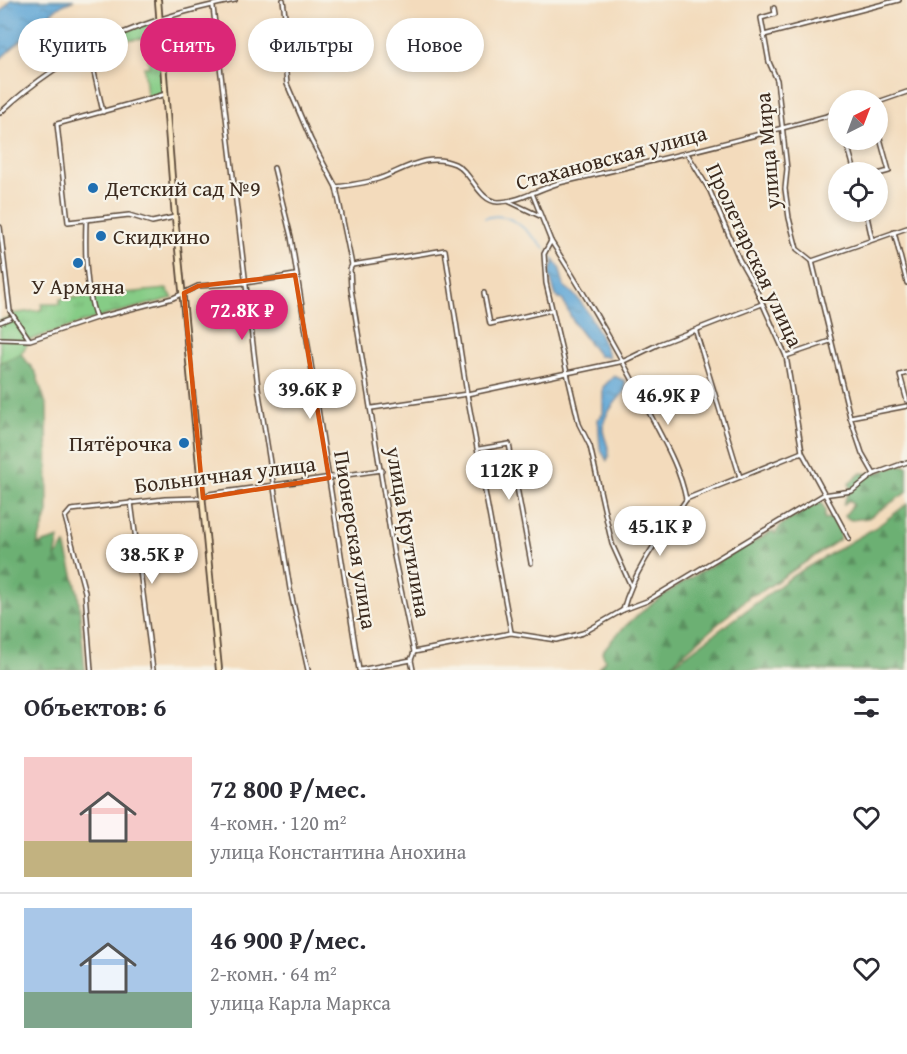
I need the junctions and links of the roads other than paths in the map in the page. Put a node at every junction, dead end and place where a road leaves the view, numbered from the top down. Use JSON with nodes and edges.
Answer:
{"nodes":[{"id":1,"x":158,"y":0,"type":"edge"},
{"id":2,"x":235,"y":0,"type":"edge"},
{"id":3,"x":283,"y":0,"type":"edge"},
{"id":4,"x":899,"y":0,"type":"edge"},
{"id":5,"x":213,"y":7,"type":"junction"},
{"id":6,"x":774,"y":8,"type":"dead end"},
{"id":7,"x":159,"y":18,"type":"joint"},
{"id":8,"x":764,"y":35,"type":"junction"},
{"id":9,"x":51,"y":72,"type":"edge"},
{"id":10,"x":94,"y":72,"type":"edge"},
{"id":11,"x":164,"y":72,"type":"edge"},
{"id":12,"x":907,"y":92,"type":"edge"},
{"id":13,"x":166,"y":94,"type":"junction"},
{"id":14,"x":888,"y":99,"type":"edge"},
{"id":15,"x":0,"y":113,"type":"edge"},
{"id":16,"x":103,"y":113,"type":"junction"},
{"id":17,"x":828,"y":116,"type":"edge"},
{"id":18,"x":782,"y":129,"type":"junction"},
{"id":19,"x":688,"y":155,"type":"junction"},
{"id":20,"x":274,"y":168,"type":"dead end"},
{"id":21,"x":336,"y":188,"type":"junction"},
{"id":22,"x":532,"y":193,"type":"junction"},
{"id":23,"x":506,"y":201,"type":"junction"},
{"id":24,"x":175,"y":217,"type":"junction"},
{"id":25,"x":542,"y":218,"type":"junction"},
{"id":26,"x":86,"y":220,"type":"junction"},
{"id":27,"x":868,"y":222,"type":"edge"},
{"id":28,"x":0,"y":227,"type":"edge"},
{"id":29,"x":907,"y":228,"type":"edge"},
{"id":30,"x":894,"y":232,"type":"junction"},
{"id":31,"x":872,"y":240,"type":"junction"},
{"id":32,"x":551,"y":241,"type":"junction"},
{"id":33,"x":812,"y":261,"type":"junction"},
{"id":34,"x":352,"y":265,"type":"junction"},
{"id":35,"x":295,"y":275,"type":"junction"},
{"id":36,"x":245,"y":283,"type":"junction"},
{"id":37,"x":907,"y":283,"type":"edge"},
{"id":38,"x":184,"y":293,"type":"junction"},
{"id":39,"x":484,"y":293,"type":"dead end"},
{"id":40,"x":762,"y":304,"type":"junction"},
{"id":41,"x":552,"y":310,"type":"junction"},
{"id":42,"x":10,"y":318,"type":"dead end"},
{"id":43,"x":96,"y":318,"type":"junction"},
{"id":44,"x":0,"y":322,"type":"edge"},
{"id":45,"x":696,"y":332,"type":"junction"},
{"id":46,"x":0,"y":339,"type":"edge"},
{"id":47,"x":30,"y":340,"type":"junction"},
{"id":48,"x":830,"y":341,"type":"junction"},
{"id":49,"x":786,"y":356,"type":"junction"},
{"id":50,"x":624,"y":361,"type":"junction"},
{"id":51,"x":567,"y":373,"type":"junction"},
{"id":52,"x":907,"y":373,"type":"edge"},
{"id":53,"x":467,"y":394,"type":"junction"},
{"id":54,"x":907,"y":401,"type":"edge"},
{"id":55,"x":907,"y":406,"type":"edge"},
{"id":56,"x":372,"y":408,"type":"junction"},
{"id":57,"x":850,"y":417,"type":"junction"},
{"id":58,"x":479,"y":450,"type":"junction"},
{"id":59,"x":802,"y":452,"type":"junction"},
{"id":60,"x":907,"y":462,"type":"edge"},
{"id":61,"x":382,"y":470,"type":"junction"},
{"id":62,"x":874,"y":474,"type":"junction"},
{"id":63,"x":740,"y":477,"type":"junction"},
{"id":64,"x":330,"y":478,"type":"junction"},
{"id":65,"x":273,"y":485,"type":"junction"},
{"id":66,"x":823,"y":495,"type":"junction"},
{"id":67,"x":203,"y":498,"type":"junction"},
{"id":68,"x":686,"y":499,"type":"junction"},
{"id":69,"x":131,"y":502,"type":"junction"},
{"id":70,"x":849,"y":539,"type":"dead end"},
{"id":71,"x":531,"y":563,"type":"dead end"},
{"id":72,"x":631,"y":586,"type":"junction"},
{"id":73,"x":623,"y":610,"type":"junction"},
{"id":74,"x":511,"y":633,"type":"junction"},
{"id":75,"x":414,"y":652,"type":"junction"},
{"id":76,"x":411,"y":660,"type":"junction"},
{"id":77,"x":91,"y":670,"type":"edge"},
{"id":78,"x":153,"y":670,"type":"edge"},
{"id":79,"x":219,"y":670,"type":"edge"},
{"id":80,"x":308,"y":670,"type":"edge"},
{"id":81,"x":359,"y":670,"type":"edge"},
{"id":82,"x":413,"y":670,"type":"edge"}],
"edges":[{"from":1,"to":7,"type":"main road"},
{"from":2,"to":5,"type":"street"},
{"from":3,"to":21,"type":"street","name":"улица Крутилина"},
{"from":4,"to":8,"type":"street"},
{"from":5,"to":7,"type":"street"},
{"from":5,"to":36,"type":"street"},
{"from":6,"to":8,"type":"street"},
{"from":8,"to":18,"type":"street","name":"улица Мира"},
{"from":9,"to":15,"type":"street"},
{"from":10,"to":16,"type":"street"},
{"from":11,"to":13,"type":"main road"},
{"from":12,"to":14,"type":"street"},
{"from":13,"to":16,"type":"street"},
{"from":13,"to":24,"type":"main road"},
{"from":16,"to":26,"type":"street"},
{"from":17,"to":18,"type":"street","name":"Стахановская улица"},
{"from":18,"to":19,"type":"street","name":"Стахановская улица"},
{"from":18,"to":33,"type":"street","name":"улица Мира"},
{"from":19,"to":22,"type":"street","name":"Стахановская улица"},
{"from":19,"to":40,"type":"street","name":"Пролетарская улица"},
{"from":20,"to":35,"type":"street","name":"Пионерская улица"},
{"from":21,"to":23,"type":"street","name":"Стахановская улица"},
{"from":21,"to":34,"type":"street","name":"улица Крутилина"},
{"from":22,"to":23,"type":"street","name":"Стахановская улица"},
{"from":22,"to":25,"type":"street"},
{"from":23,"to":25,"type":"street"},
{"from":24,"to":26,"type":"street"},
{"from":24,"to":38,"type":"main road"},
{"from":25,"to":32,"type":"street"},
{"from":26,"to":43,"type":"street"},
{"from":27,"to":31,"type":"street"},
{"from":28,"to":47,"type":"street"},
{"from":29,"to":30,"type":"street"},
{"from":30,"to":31,"type":"street"},
{"from":30,"to":37,"type":"street"},
{"from":31,"to":33,"type":"street"},
{"from":32,"to":41,"type":"street"},
{"from":32,"to":50,"type":"street"},
{"from":33,"to":48,"type":"street","name":"улица Мира"},
{"from":34,"to":53,"type":"street"},
{"from":34,"to":56,"type":"street","name":"улица Крутилина"},
{"from":35,"to":36,"type":"street"},
{"from":35,"to":64,"type":"street","name":"Пионерская улица"},
{"from":36,"to":38,"type":"street"},
{"from":36,"to":65,"type":"street"},
{"from":38,"to":43,"type":"street"},
{"from":38,"to":67,"type":"main road"},
{"from":39,"to":41,"type":"street"},
{"from":40,"to":45,"type":"street"},
{"from":40,"to":49,"type":"street","name":"Пролетарская улица"},
{"from":41,"to":51,"type":"street"},
{"from":42,"to":44,"type":"street"},
{"from":43,"to":47,"type":"street"},
{"from":45,"to":50,"type":"street"},
{"from":45,"to":63,"type":"street"},
{"from":46,"to":47,"type":"street"},
{"from":48,"to":49,"type":"street"},
{"from":48,"to":57,"type":"street","name":"улица Мира"},
{"from":49,"to":59,"type":"street","name":"Пролетарская улица"},
{"from":50,"to":51,"type":"street"},
{"from":50,"to":68,"type":"street"},
{"from":51,"to":53,"type":"street"},
{"from":51,"to":72,"type":"street"},
{"from":52,"to":54,"type":"street"},
{"from":53,"to":56,"type":"street"},
{"from":53,"to":58,"type":"street"},
{"from":55,"to":57,"type":"street"},
{"from":56,"to":61,"type":"street","name":"улица Крутилина"},
{"from":57,"to":62,"type":"street","name":"улица Мира"},
{"from":58,"to":71,"type":"street"},
{"from":58,"to":74,"type":"street"},
{"from":59,"to":63,"type":"street"},
{"from":59,"to":66,"type":"street","name":"Пролетарская улица"},
{"from":60,"to":62,"type":"street"},
{"from":61,"to":64,"type":"street","name":"Больничная улица"},
{"from":61,"to":75,"type":"street","name":"улица Крутилина"},
{"from":62,"to":66,"type":"street"},
{"from":63,"to":68,"type":"street"},
{"from":64,"to":65,"type":"street","name":"Больничная улица"},
{"from":64,"to":81,"type":"street","name":"Пионерская улица"},
{"from":65,"to":67,"type":"street","name":"Больничная улица"},
{"from":65,"to":80,"type":"street"},
{"from":66,"to":70,"type":"street","name":"Пролетарская улица"},
{"from":66,"to":73,"type":"street"},
{"from":67,"to":69,"type":"street","name":"Больничная улица"},
{"from":67,"to":79,"type":"main road"},
{"from":68,"to":72,"type":"street"},
{"from":69,"to":77,"type":"street","name":"Больничная улица"},
{"from":69,"to":78,"type":"street"},
{"from":72,"to":73,"type":"street"},
{"from":73,"to":74,"type":"street"},
{"from":74,"to":75,"type":"street"},
{"from":75,"to":76,"type":"street","name":"улица Крутилина"},
{"from":76,"to":81,"type":"street"},
{"from":76,"to":82,"type":"street"}]}
